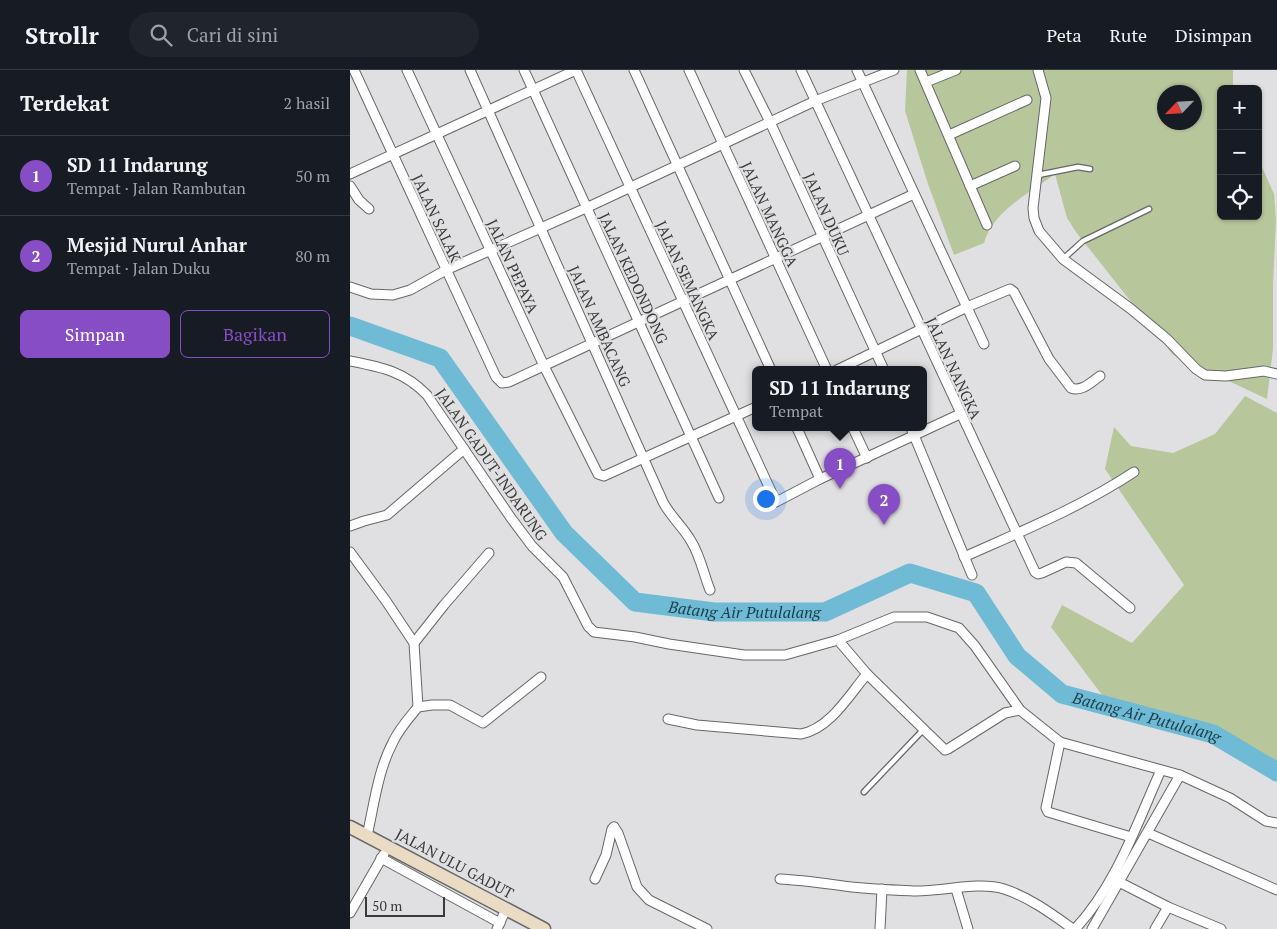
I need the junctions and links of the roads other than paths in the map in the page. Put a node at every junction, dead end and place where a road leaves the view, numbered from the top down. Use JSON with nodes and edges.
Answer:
{"nodes":[{"id":1,"x":407,"y":70,"type":"edge"},
{"id":2,"x":470,"y":70,"type":"edge"},
{"id":3,"x":524,"y":70,"type":"edge"},
{"id":4,"x":576,"y":70,"type":"edge"},
{"id":5,"x":634,"y":70,"type":"edge"},
{"id":6,"x":689,"y":70,"type":"edge"},
{"id":7,"x":744,"y":70,"type":"edge"},
{"id":8,"x":801,"y":70,"type":"edge"},
{"id":9,"x":856,"y":70,"type":"edge"},
{"id":10,"x":894,"y":70,"type":"edge"},
{"id":11,"x":920,"y":70,"type":"edge"},
{"id":12,"x":956,"y":70,"type":"edge"},
{"id":13,"x":1038,"y":70,"type":"edge"},
{"id":14,"x":354,"y":71,"type":"edge"},
{"id":15,"x":862,"y":82,"type":"junction"},
{"id":16,"x":926,"y":82,"type":"junction"},
{"id":17,"x":533,"y":90,"type":"junction"},
{"id":18,"x":1027,"y":100,"type":"dead end"},
{"id":19,"x":816,"y":102,"type":"junction"},
{"id":20,"x":488,"y":111,"type":"junction"},
{"id":21,"x":770,"y":122,"type":"junction"},
{"id":22,"x":437,"y":134,"type":"junction"},
{"id":23,"x":949,"y":135,"type":"junction"},
{"id":24,"x":723,"y":144,"type":"junction"},
{"id":25,"x":393,"y":155,"type":"junction"},
{"id":26,"x":678,"y":166,"type":"junction"},
{"id":27,"x":1016,"y":166,"type":"dead end"},
{"id":28,"x":1090,"y":169,"type":"dead end"},
{"id":29,"x":350,"y":174,"type":"edge"},
{"id":30,"x":1037,"y":175,"type":"junction"},
{"id":31,"x":350,"y":186,"type":"edge"},
{"id":32,"x":970,"y":186,"type":"junction"},
{"id":33,"x":631,"y":188,"type":"junction"},
{"id":34,"x":914,"y":194,"type":"junction"},
{"id":35,"x":586,"y":208,"type":"junction"},
{"id":36,"x":369,"y":209,"type":"dead end"},
{"id":37,"x":1149,"y":209,"type":"dead end"},
{"id":38,"x":868,"y":215,"type":"junction"},
{"id":39,"x":987,"y":225,"type":"dead end"},
{"id":40,"x":540,"y":227,"type":"junction"},
{"id":41,"x":821,"y":236,"type":"junction"},
{"id":42,"x":490,"y":250,"type":"junction"},
{"id":43,"x":775,"y":258,"type":"junction"},
{"id":44,"x":1063,"y":259,"type":"junction"},
{"id":45,"x":446,"y":270,"type":"junction"},
{"id":46,"x":730,"y":280,"type":"junction"},
{"id":47,"x":350,"y":287,"type":"edge"},
{"id":48,"x":683,"y":301,"type":"junction"},
{"id":49,"x":967,"y":307,"type":"junction"},
{"id":50,"x":639,"y":322,"type":"junction"},
{"id":51,"x":921,"y":330,"type":"junction"},
{"id":52,"x":592,"y":343,"type":"junction"},
{"id":53,"x":984,"y":344,"type":"dead end"},
{"id":54,"x":875,"y":352,"type":"junction"},
{"id":55,"x":350,"y":361,"type":"edge"},
{"id":56,"x":544,"y":366,"type":"junction"},
{"id":57,"x":769,"y":366,"type":"edge"},
{"id":58,"x":825,"y":366,"type":"edge"},
{"id":59,"x":845,"y":366,"type":"edge"},
{"id":60,"x":882,"y":366,"type":"edge"},
{"id":61,"x":1277,"y":374,"type":"edge"},
{"id":62,"x":1100,"y":376,"type":"dead end"},
{"id":63,"x":752,"y":409,"type":"edge"},
{"id":64,"x":960,"y":414,"type":"junction"},
{"id":65,"x":736,"y":417,"type":"junction"},
{"id":66,"x":927,"y":427,"type":"edge"},
{"id":67,"x":798,"y":431,"type":"edge"},
{"id":68,"x":854,"y":431,"type":"edge"},
{"id":69,"x":913,"y":432,"type":"edge"},
{"id":70,"x":691,"y":437,"type":"junction"},
{"id":71,"x":464,"y":449,"type":"junction"},
{"id":72,"x":867,"y":458,"type":"junction"},
{"id":73,"x":644,"y":459,"type":"junction"},
{"id":74,"x":1134,"y":472,"type":"dead end"},
{"id":75,"x":820,"y":479,"type":"junction"},
{"id":76,"x":719,"y":498,"type":"dead end"},
{"id":77,"x":350,"y":526,"type":"edge"},
{"id":78,"x":1016,"y":533,"type":"junction"},
{"id":79,"x":350,"y":552,"type":"edge"},
{"id":80,"x":489,"y":553,"type":"dead end"},
{"id":81,"x":964,"y":557,"type":"junction"},
{"id":82,"x":972,"y":575,"type":"dead end"},
{"id":83,"x":710,"y":590,"type":"dead end"},
{"id":84,"x":1130,"y":608,"type":"dead end"},
{"id":85,"x":838,"y":640,"type":"junction"},
{"id":86,"x":414,"y":643,"type":"junction"},
{"id":87,"x":867,"y":674,"type":"junction"},
{"id":88,"x":541,"y":677,"type":"dead end"},
{"id":89,"x":418,"y":707,"type":"junction"},
{"id":90,"x":1020,"y":710,"type":"junction"},
{"id":91,"x":668,"y":719,"type":"dead end"},
{"id":92,"x":923,"y":730,"type":"junction"},
{"id":93,"x":1060,"y":742,"type":"junction"},
{"id":94,"x":1161,"y":770,"type":"junction"},
{"id":95,"x":1180,"y":775,"type":"junction"},
{"id":96,"x":864,"y":792,"type":"dead end"},
{"id":97,"x":1277,"y":823,"type":"edge"},
{"id":98,"x":350,"y":827,"type":"edge"},
{"id":99,"x":1148,"y":833,"type":"junction"},
{"id":100,"x":367,"y":836,"type":"junction"},
{"id":101,"x":1131,"y":836,"type":"junction"},
{"id":102,"x":385,"y":852,"type":"junction"},
{"id":103,"x":596,"y":879,"type":"dead end"},
{"id":104,"x":780,"y":879,"type":"dead end"},
{"id":105,"x":1119,"y":882,"type":"junction"},
{"id":106,"x":882,"y":889,"type":"junction"},
{"id":107,"x":956,"y":889,"type":"junction"},
{"id":108,"x":1277,"y":890,"type":"edge"},
{"id":109,"x":353,"y":901,"type":"edge"},
{"id":110,"x":1168,"y":907,"type":"junction"},
{"id":111,"x":506,"y":908,"type":"junction"},
{"id":112,"x":350,"y":913,"type":"edge"},
{"id":113,"x":499,"y":926,"type":"edge"},
{"id":114,"x":544,"y":929,"type":"edge"},
{"id":115,"x":706,"y":929,"type":"edge"},
{"id":116,"x":880,"y":929,"type":"edge"},
{"id":117,"x":968,"y":929,"type":"edge"},
{"id":118,"x":1074,"y":929,"type":"edge"},
{"id":119,"x":1092,"y":929,"type":"edge"},
{"id":120,"x":1155,"y":929,"type":"edge"},
{"id":121,"x":1221,"y":929,"type":"edge"}],
"edges":[{"from":1,"to":22,"type":"street","name":"JALAN PEPAYA"},
{"from":2,"to":20,"type":"street","name":"JALAN AMBACANG"},
{"from":3,"to":17,"type":"street","name":"JALAN KEDONDONG"},
{"from":4,"to":17,"type":"street"},
{"from":4,"to":33,"type":"street","name":"JALAN SEMANGKA"},
{"from":5,"to":26,"type":"street"},
{"from":6,"to":24,"type":"street","name":"JALAN MANGGA"},
{"from":7,"to":21,"type":"street","name":"JALAN DUKU"},
{"from":8,"to":19,"type":"street","name":"JALAN NANGKA"},
{"from":9,"to":15,"type":"street"},
{"from":10,"to":15,"type":"street"},
{"from":11,"to":16,"type":"street"},
{"from":12,"to":16,"type":"street"},
{"from":13,"to":30,"type":"street"},
{"from":14,"to":25,"type":"street","name":"JALAN SALAK"},
{"from":15,"to":19,"type":"street"},
{"from":15,"to":34,"type":"street"},
{"from":16,"to":23,"type":"street"},
{"from":17,"to":20,"type":"street"},
{"from":17,"to":35,"type":"street","name":"JALAN KEDONDONG"},
{"from":18,"to":23,"type":"street"},
{"from":19,"to":21,"type":"street"},
{"from":19,"to":38,"type":"street","name":"JALAN NANGKA"},
{"from":20,"to":22,"type":"street"},
{"from":20,"to":40,"type":"street","name":"JALAN AMBACANG"},
{"from":21,"to":24,"type":"street"},
{"from":21,"to":41,"type":"street","name":"JALAN DUKU"},
{"from":22,"to":25,"type":"street"},
{"from":22,"to":42,"type":"street","name":"JALAN PEPAYA"},
{"from":23,"to":32,"type":"street"},
{"from":24,"to":26,"type":"street"},
{"from":24,"to":43,"type":"street","name":"JALAN MANGGA"},
{"from":25,"to":29,"type":"street"},
{"from":25,"to":45,"type":"street","name":"JALAN SALAK"},
{"from":26,"to":33,"type":"street"},
{"from":26,"to":46,"type":"street"},
{"from":27,"to":32,"type":"street"},
{"from":28,"to":30,"type":"lane"},
{"from":30,"to":44,"type":"street"},
{"from":31,"to":36,"type":"street"},
{"from":32,"to":39,"type":"street"},
{"from":33,"to":35,"type":"street"},
{"from":33,"to":48,"type":"street","name":"JALAN SEMANGKA"},
{"from":34,"to":38,"type":"street"},
{"from":34,"to":49,"type":"street"},
{"from":35,"to":40,"type":"street"},
{"from":35,"to":50,"type":"street","name":"JALAN KEDONDONG"},
{"from":37,"to":44,"type":"lane"},
{"from":38,"to":41,"type":"street"},
{"from":38,"to":51,"type":"street","name":"JALAN NANGKA"},
{"from":40,"to":42,"type":"street"},
{"from":40,"to":52,"type":"street","name":"JALAN AMBACANG"},
{"from":41,"to":43,"type":"street"},
{"from":41,"to":54,"type":"street","name":"JALAN DUKU"},
{"from":42,"to":45,"type":"street"},
{"from":42,"to":56,"type":"street","name":"JALAN PEPAYA"},
{"from":43,"to":46,"type":"street"},
{"from":43,"to":58,"type":"street","name":"JALAN MANGGA"},
{"from":44,"to":61,"type":"street"},
{"from":45,"to":47,"type":"street"},
{"from":45,"to":56,"type":"street","name":"JALAN SALAK"},
{"from":46,"to":48,"type":"street"},
{"from":46,"to":57,"type":"street"},
{"from":48,"to":50,"type":"street"},
{"from":48,"to":65,"type":"street","name":"JALAN SEMANGKA"},
{"from":49,"to":51,"type":"street"},
{"from":49,"to":53,"type":"street"},
{"from":49,"to":62,"type":"street"},
{"from":50,"to":52,"type":"street"},
{"from":50,"to":70,"type":"street","name":"JALAN KEDONDONG"},
{"from":51,"to":54,"type":"street"},
{"from":51,"to":64,"type":"street","name":"JALAN NANGKA"},
{"from":52,"to":56,"type":"street"},
{"from":52,"to":73,"type":"street","name":"JALAN AMBACANG"},
{"from":54,"to":59,"type":"street"},
{"from":54,"to":60,"type":"street","name":"JALAN DUKU"},
{"from":55,"to":71,"type":"street","name":"JALAN GADUT-INDARUNG"},
{"from":56,"to":73,"type":"street","name":"JALAN PEPAYA"},
{"from":63,"to":65,"type":"street"},
{"from":64,"to":66,"type":"street"},
{"from":64,"to":78,"type":"street","name":"JALAN NANGKA"},
{"from":65,"to":70,"type":"street"},
{"from":65,"to":75,"type":"street","name":"JALAN SEMANGKA"},
{"from":67,"to":75,"type":"street"},
{"from":68,"to":72,"type":"street"},
{"from":69,"to":72,"type":"street"},
{"from":69,"to":81,"type":"street"},
{"from":70,"to":73,"type":"street"},
{"from":70,"to":76,"type":"street","name":"JALAN KEDONDONG"},
{"from":71,"to":77,"type":"street"},
{"from":71,"to":85,"type":"street","name":"JALAN GADUT-INDARUNG"},
{"from":72,"to":75,"type":"street"},
{"from":73,"to":83,"type":"street","name":"JALAN AMBACANG"},
{"from":74,"to":78,"type":"street"},
{"from":78,"to":81,"type":"street"},
{"from":78,"to":84,"type":"street","name":"JALAN NANGKA"},
{"from":79,"to":86,"type":"street"},
{"from":80,"to":86,"type":"street"},
{"from":81,"to":82,"type":"street"},
{"from":85,"to":87,"type":"street"},
{"from":85,"to":90,"type":"street","name":"JALAN GADUT-INDARUNG"},
{"from":86,"to":89,"type":"street"},
{"from":87,"to":91,"type":"street"},
{"from":87,"to":92,"type":"street"},
{"from":88,"to":89,"type":"street"},
{"from":89,"to":100,"type":"street"},
{"from":90,"to":92,"type":"street"},
{"from":90,"to":93,"type":"street","name":"JALAN GADUT-INDARUNG"},
{"from":92,"to":96,"type":"lane"},
{"from":93,"to":94,"type":"street","name":"JALAN GADUT-INDARUNG"},
{"from":93,"to":101,"type":"street"},
{"from":94,"to":95,"type":"street","name":"JALAN GADUT-INDARUNG"},
{"from":94,"to":101,"type":"street"},
{"from":95,"to":97,"type":"street","name":"JALAN GADUT-INDARUNG"},
{"from":95,"to":99,"type":"street"},
{"from":98,"to":100,"type":"street","name":"JALAN ULU GADUT"},
{"from":99,"to":105,"type":"street"},
{"from":99,"to":108,"type":"street"},
{"from":100,"to":102,"type":"street","name":"JALAN ULU GADUT"},
{"from":101,"to":118,"type":"street"},
{"from":102,"to":109,"type":"street"},
{"from":102,"to":111,"type":"street","name":"JALAN ULU GADUT"},
{"from":102,"to":113,"type":"street"},
{"from":103,"to":115,"type":"street"},
{"from":104,"to":106,"type":"street"},
{"from":105,"to":110,"type":"street"},
{"from":105,"to":119,"type":"street"},
{"from":106,"to":107,"type":"street"},
{"from":106,"to":116,"type":"street"},
{"from":107,"to":117,"type":"street"},
{"from":107,"to":118,"type":"street"},
{"from":109,"to":112,"type":"street"},
{"from":110,"to":120,"type":"street"},
{"from":110,"to":121,"type":"street"},
{"from":111,"to":113,"type":"street"},
{"from":111,"to":114,"type":"street","name":"JALAN ULU GADUT"}]}
